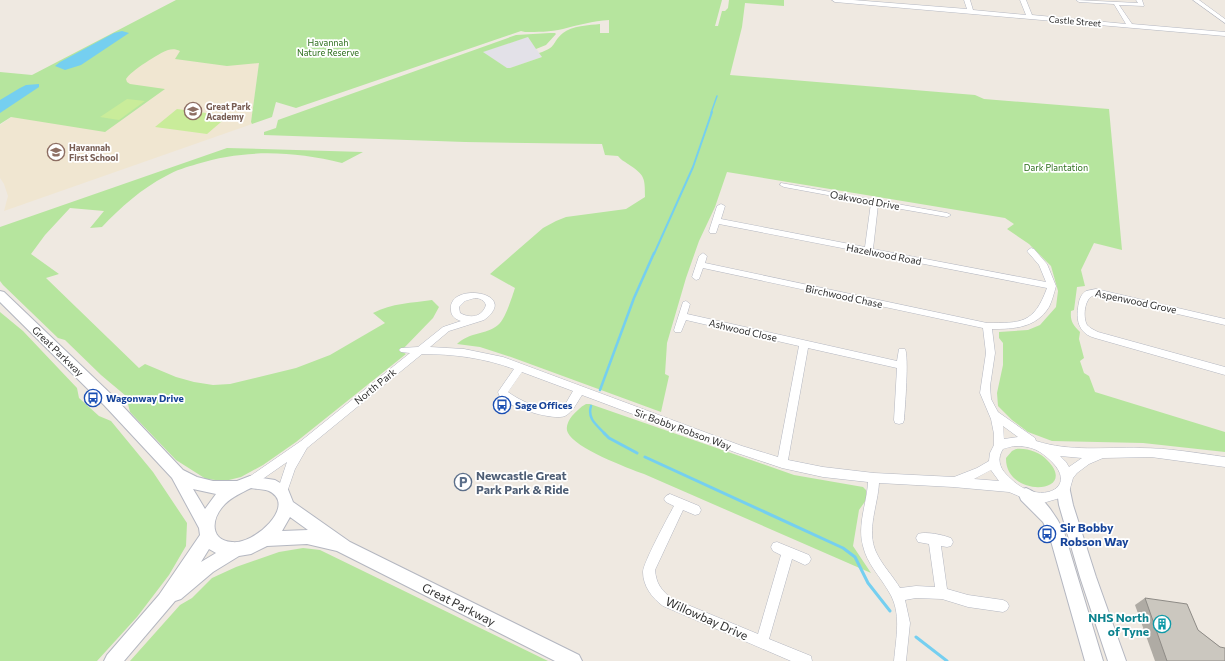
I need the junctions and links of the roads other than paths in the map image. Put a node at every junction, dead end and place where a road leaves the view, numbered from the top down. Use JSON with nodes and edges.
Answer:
{"nodes":[{"id":1,"x":835,"y":0,"type":"edge"},
{"id":2,"x":967,"y":0,"type":"edge"},
{"id":3,"x":1023,"y":0,"type":"edge"},
{"id":4,"x":1079,"y":0,"type":"edge"},
{"id":5,"x":1139,"y":0,"type":"edge"},
{"id":6,"x":1196,"y":0,"type":"edge"},
{"id":7,"x":889,"y":2,"type":"edge"},
{"id":8,"x":1116,"y":4,"type":"junction"},
{"id":9,"x":969,"y":11,"type":"junction"},
{"id":10,"x":1030,"y":17,"type":"junction"},
{"id":11,"x":1225,"y":21,"type":"edge"},
{"id":12,"x":1130,"y":25,"type":"junction"},
{"id":13,"x":1225,"y":34,"type":"edge"},
{"id":14,"x":784,"y":185,"type":"dead end"},
{"id":15,"x":875,"y":202,"type":"junction"},
{"id":16,"x":721,"y":206,"type":"dead end"},
{"id":17,"x":947,"y":215,"type":"dead end"},
{"id":18,"x":716,"y":221,"type":"junction"},
{"id":19,"x":712,"y":231,"type":"dead end"},
{"id":20,"x":869,"y":251,"type":"junction"},
{"id":21,"x":1031,"y":251,"type":"dead end"},
{"id":22,"x":703,"y":256,"type":"dead end"},
{"id":23,"x":700,"y":266,"type":"junction"},
{"id":24,"x":696,"y":277,"type":"dead end"},
{"id":25,"x":1052,"y":286,"type":"junction"},
{"id":26,"x":1,"y":297,"type":"edge"},
{"id":27,"x":686,"y":304,"type":"dead end"},
{"id":28,"x":454,"y":312,"type":"junction"},
{"id":29,"x":682,"y":316,"type":"junction"},
{"id":30,"x":472,"y":320,"type":"junction"},
{"id":31,"x":1225,"y":322,"type":"edge"},
{"id":32,"x":987,"y":326,"type":"junction"},
{"id":33,"x":446,"y":329,"type":"junction"},
{"id":34,"x":678,"y":330,"type":"dead end"},
{"id":35,"x":804,"y":344,"type":"junction"},
{"id":36,"x":404,"y":350,"type":"dead end"},
{"id":37,"x":420,"y":350,"type":"junction"},
{"id":38,"x":902,"y":351,"type":"dead end"},
{"id":39,"x":902,"y":366,"type":"junction"},
{"id":40,"x":520,"y":368,"type":"junction"},
{"id":41,"x":1225,"y":371,"type":"edge"},
{"id":42,"x":579,"y":391,"type":"junction"},
{"id":43,"x":995,"y":416,"type":"junction"},
{"id":44,"x":899,"y":420,"type":"dead end"},
{"id":45,"x":305,"y":444,"type":"junction"},
{"id":46,"x":1034,"y":444,"type":"junction"},
{"id":47,"x":998,"y":446,"type":"junction"},
{"id":48,"x":1047,"y":450,"type":"junction"},
{"id":49,"x":1102,"y":454,"type":"junction"},
{"id":50,"x":1225,"y":462,"type":"edge"},
{"id":51,"x":782,"y":463,"type":"junction"},
{"id":52,"x":994,"y":463,"type":"junction"},
{"id":53,"x":177,"y":474,"type":"junction"},
{"id":54,"x":874,"y":478,"type":"junction"},
{"id":55,"x":953,"y":482,"type":"junction"},
{"id":56,"x":1065,"y":484,"type":"junction"},
{"id":57,"x":244,"y":485,"type":"junction"},
{"id":58,"x":1011,"y":487,"type":"junction"},
{"id":59,"x":1026,"y":495,"type":"junction"},
{"id":60,"x":284,"y":499,"type":"junction"},
{"id":61,"x":695,"y":510,"type":"dead end"},
{"id":62,"x":207,"y":531,"type":"junction"},
{"id":63,"x":922,"y":538,"type":"dead end"},
{"id":64,"x":265,"y":539,"type":"junction"},
{"id":65,"x":934,"y":540,"type":"junction"},
{"id":66,"x":947,"y":542,"type":"dead end"},
{"id":67,"x":345,"y":547,"type":"junction"},
{"id":68,"x":236,"y":550,"type":"junction"},
{"id":69,"x":805,"y":559,"type":"dead end"},
{"id":70,"x":942,"y":593,"type":"junction"},
{"id":71,"x":897,"y":595,"type":"junction"},
{"id":72,"x":165,"y":601,"type":"junction"},
{"id":73,"x":1003,"y":606,"type":"dead end"},
{"id":74,"x":762,"y":642,"type":"junction"},
{"id":75,"x":112,"y":661,"type":"edge"},
{"id":76,"x":573,"y":661,"type":"edge"},
{"id":77,"x":806,"y":661,"type":"edge"},
{"id":78,"x":900,"y":661,"type":"edge"},
{"id":79,"x":1094,"y":661,"type":"edge"},
{"id":80,"x":1117,"y":661,"type":"edge"}],
"edges":[{"from":1,"to":7,"type":"street","name":"Castle Street"},
{"from":2,"to":9,"type":"street"},
{"from":3,"to":10,"type":"street"},
{"from":4,"to":8,"type":"street"},
{"from":5,"to":8,"type":"street"},
{"from":6,"to":11,"type":"street"},
{"from":7,"to":9,"type":"street","name":"Castle Street"},
{"from":8,"to":12,"type":"street"},
{"from":9,"to":10,"type":"street","name":"Castle Street"},
{"from":10,"to":12,"type":"street","name":"Castle Street"},
{"from":12,"to":13,"type":"street","name":"Castle Street"},
{"from":14,"to":15,"type":"street","name":"Oakwood Drive"},
{"from":15,"to":17,"type":"street","name":"Oakwood Drive"},
{"from":15,"to":20,"type":"street"},
{"from":16,"to":18,"type":"street"},
{"from":18,"to":19,"type":"street"},
{"from":18,"to":20,"type":"street","name":"Hazelwood Road"},
{"from":20,"to":25,"type":"street","name":"Hazelwood Road"},
{"from":21,"to":25,"type":"street"},
{"from":22,"to":23,"type":"street"},
{"from":23,"to":24,"type":"street"},
{"from":23,"to":32,"type":"street","name":"Birchwood Chase"},
{"from":25,"to":32,"type":"street"},
{"from":26,"to":53,"type":"street","name":"Great Parkway"},
{"from":27,"to":29,"type":"street"},
{"from":28,"to":30,"type":"street"},
{"from":28,"to":30,"type":"street","name":"North Park"},
{"from":28,"to":33,"type":"street","name":"North Park"},
{"from":29,"to":34,"type":"street"},
{"from":29,"to":35,"type":"street","name":"Ashwood Close"},
{"from":30,"to":33,"type":"street","name":"North Park"},
{"from":31,"to":41,"type":"street","name":"Aspenwood Grove"},
{"from":32,"to":43,"type":"street"},
{"from":33,"to":37,"type":"street","name":"North Park"},
{"from":35,"to":39,"type":"street","name":"Ashwood Close"},
{"from":35,"to":51,"type":"street"},
{"from":36,"to":37,"type":"street","name":"Sir Bobby Robson Way"},
{"from":37,"to":40,"type":"street","name":"Sir Bobby Robson Way"},
{"from":37,"to":45,"type":"street","name":"North Park"},
{"from":38,"to":39,"type":"street"},
{"from":39,"to":44,"type":"street"},
{"from":40,"to":42,"type":"street","name":"Sir Bobby Robson Way"},
{"from":40,"to":42,"type":"street"},
{"from":42,"to":51,"type":"street","name":"Sir Bobby Robson Way"},
{"from":43,"to":46,"type":"street"},
{"from":43,"to":47,"type":"street"},
{"from":45,"to":57,"type":"street","name":"North Park"},
{"from":45,"to":60,"type":"street","name":"North Park"},
{"from":46,"to":47,"type":"street"},
{"from":46,"to":48,"type":"street"},
{"from":47,"to":52,"type":"street"},
{"from":48,"to":49,"type":"street"},
{"from":48,"to":56,"type":"street"},
{"from":49,"to":50,"type":"street"},
{"from":49,"to":56,"type":"street"},
{"from":51,"to":54,"type":"street","name":"Sir Bobby Robson Way"},
{"from":52,"to":55,"type":"street","name":"Sir Bobby Robson Way"},
{"from":52,"to":58,"type":"street"},
{"from":53,"to":57,"type":"street","name":"Great Parkway"},
{"from":53,"to":62,"type":"street","name":"Great Parkway"},
{"from":54,"to":55,"type":"street","name":"Sir Bobby Robson Way"},
{"from":54,"to":71,"type":"street"},
{"from":55,"to":58,"type":"street","name":"Sir Bobby Robson Way"},
{"from":56,"to":59,"type":"street"},
{"from":56,"to":80,"type":"street"},
{"from":57,"to":60,"type":"street","name":"Great Parkway"},
{"from":57,"to":62,"type":"street"},
{"from":58,"to":59,"type":"street"},
{"from":59,"to":79,"type":"street"},
{"from":60,"to":64,"type":"street","name":"Great Parkway"},
{"from":60,"to":67,"type":"street","name":"Great Parkway"},
{"from":61,"to":74,"type":"street","name":"Willowbay Drive"},
{"from":62,"to":68,"type":"street","name":"Great Parkway"},
{"from":62,"to":72,"type":"street"},
{"from":63,"to":65,"type":"street"},
{"from":64,"to":67,"type":"street","name":"Great Parkway"},
{"from":64,"to":68,"type":"street","name":"Great Parkway"},
{"from":65,"to":66,"type":"street"},
{"from":65,"to":70,"type":"street"},
{"from":67,"to":76,"type":"street","name":"Great Parkway"},
{"from":68,"to":72,"type":"street"},
{"from":69,"to":74,"type":"street","name":"Willowbay Drive"},
{"from":70,"to":71,"type":"street"},
{"from":70,"to":73,"type":"street"},
{"from":71,"to":78,"type":"street"},
{"from":72,"to":75,"type":"street"},
{"from":74,"to":77,"type":"street","name":"Willowbay Drive"}]}
